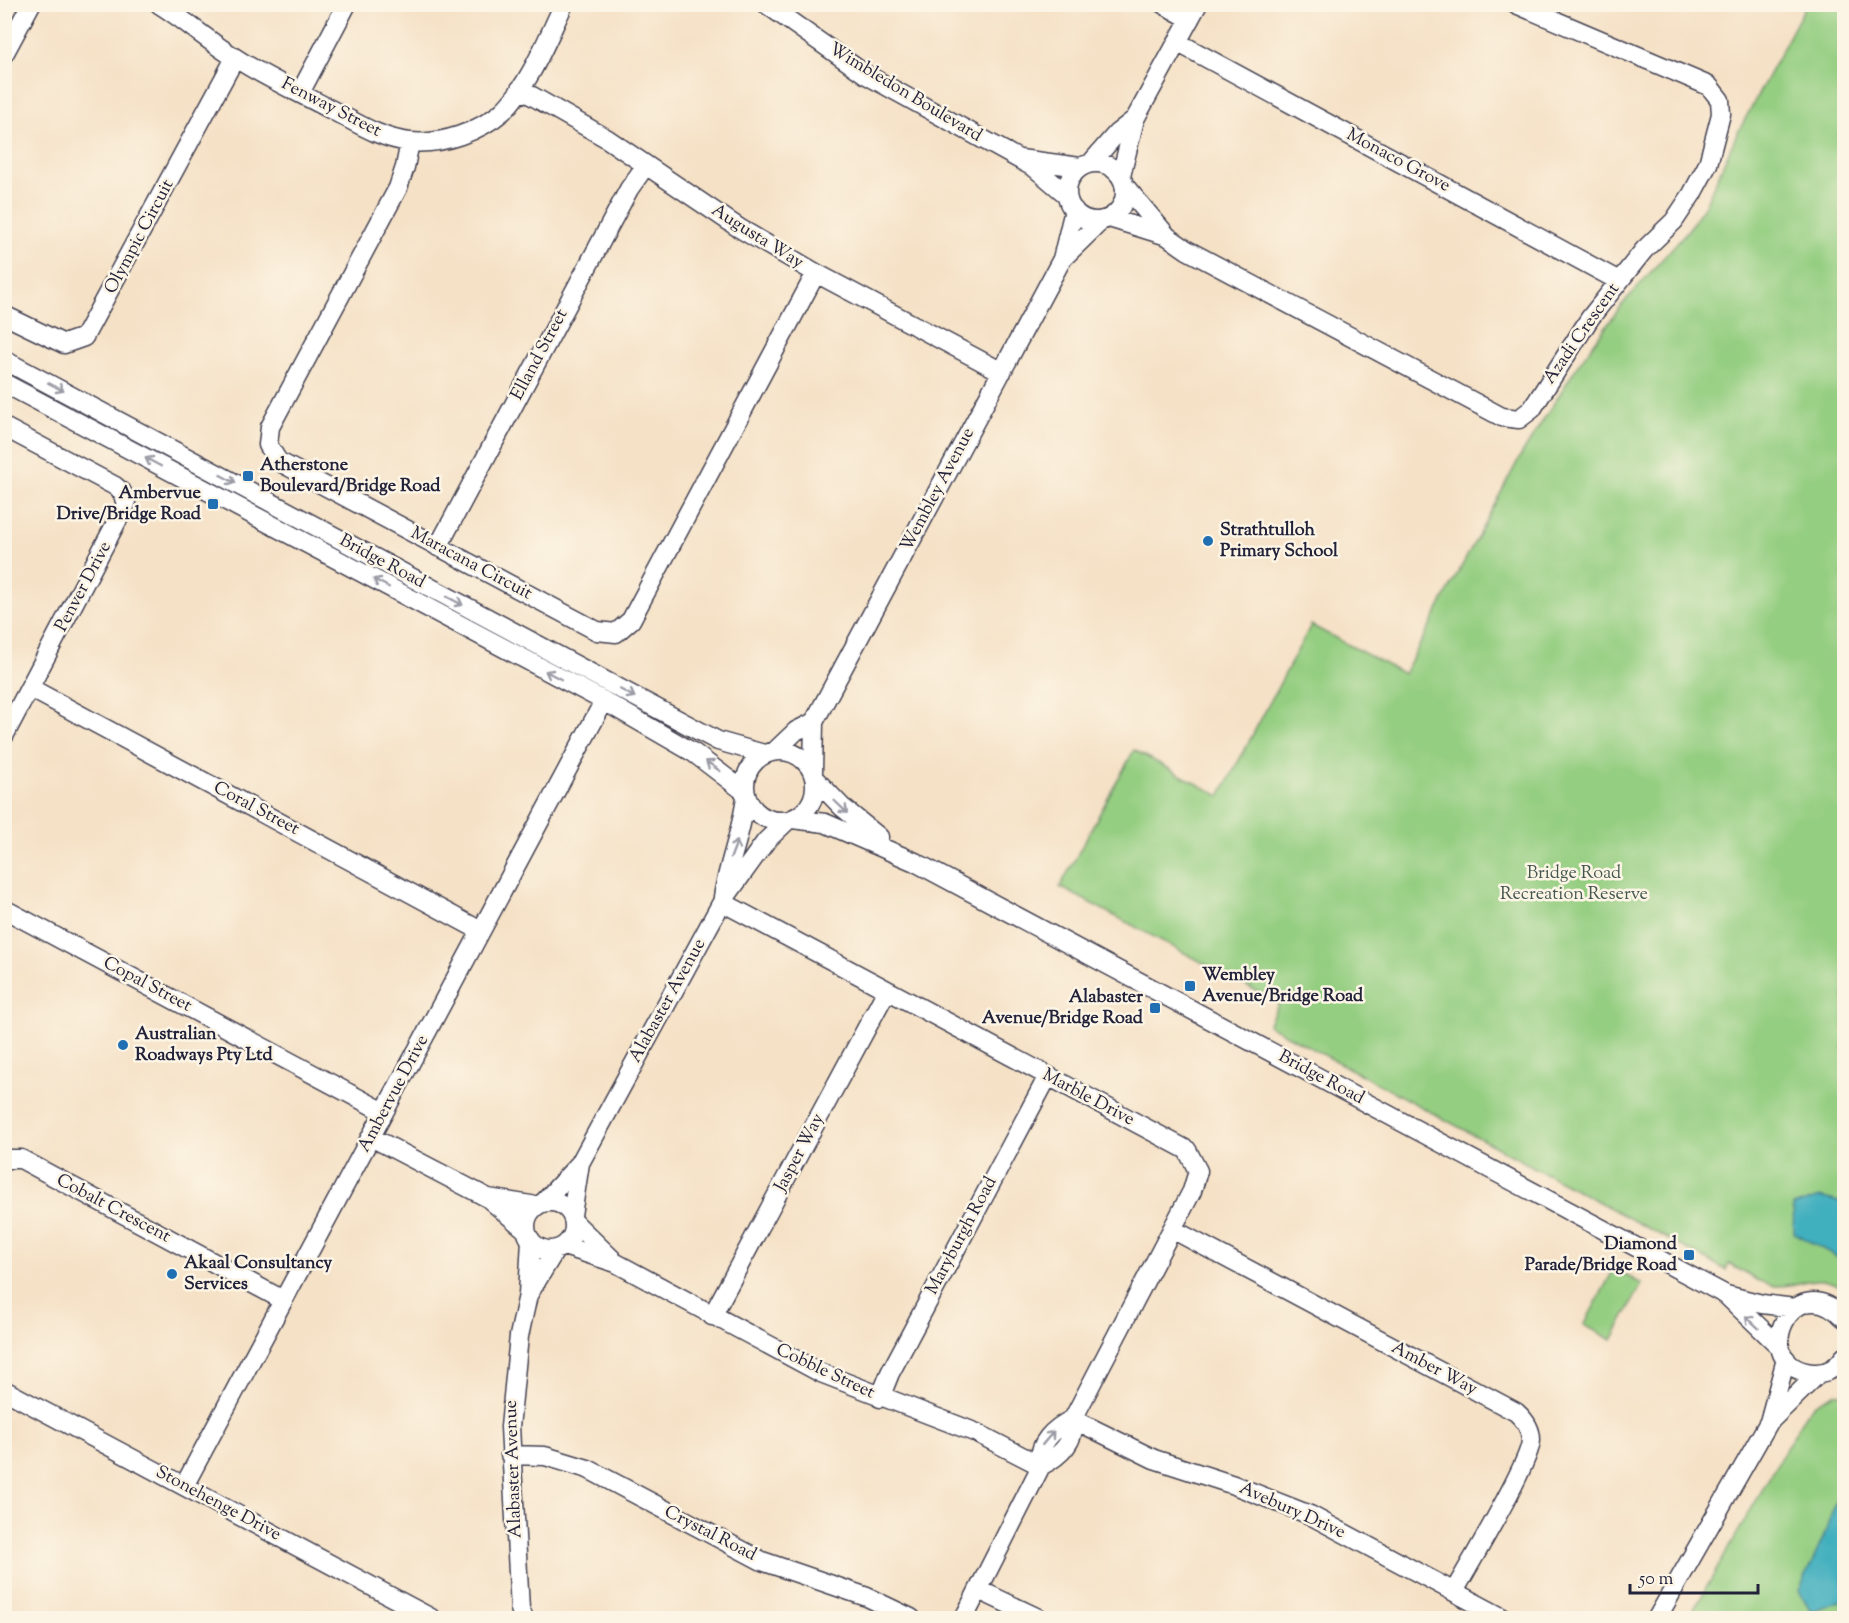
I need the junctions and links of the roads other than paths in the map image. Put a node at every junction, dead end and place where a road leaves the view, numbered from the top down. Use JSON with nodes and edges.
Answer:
{"nodes":[{"id":1,"x":31,"y":4,"type":"edge"},
{"id":2,"x":159,"y":4,"type":"edge"},
{"id":3,"x":348,"y":4,"type":"edge"},
{"id":4,"x":564,"y":4,"type":"edge"},
{"id":5,"x":766,"y":4,"type":"edge"},
{"id":6,"x":1163,"y":4,"type":"edge"},
{"id":7,"x":1516,"y":4,"type":"edge"},
{"id":8,"x":1194,"y":12,"type":"edge"},
{"id":9,"x":1177,"y":42,"type":"junction"},
{"id":10,"x":4,"y":54,"type":"edge"},
{"id":11,"x":235,"y":58,"type":"junction"},
{"id":12,"x":520,"y":89,"type":"junction"},
{"id":13,"x":300,"y":93,"type":"junction"},
{"id":14,"x":1135,"y":119,"type":"junction"},
{"id":15,"x":410,"y":142,"type":"junction"},
{"id":16,"x":1016,"y":158,"type":"junction"},
{"id":17,"x":646,"y":165,"type":"junction"},
{"id":18,"x":1086,"y":165,"type":"junction"},
{"id":19,"x":1123,"y":180,"type":"junction"},
{"id":20,"x":1070,"y":203,"type":"junction"},
{"id":21,"x":1106,"y":219,"type":"junction"},
{"id":22,"x":1167,"y":236,"type":"junction"},
{"id":23,"x":1062,"y":259,"type":"junction"},
{"id":24,"x":816,"y":273,"type":"junction"},
{"id":25,"x":1619,"y":281,"type":"junction"},
{"id":26,"x":4,"y":315,"type":"edge"},
{"id":27,"x":4,"y":360,"type":"edge"},
{"id":28,"x":1002,"y":372,"type":"junction"},
{"id":29,"x":4,"y":384,"type":"edge"},
{"id":30,"x":4,"y":427,"type":"edge"},
{"id":31,"x":438,"y":547,"type":"junction"},
{"id":32,"x":30,"y":688,"type":"junction"},
{"id":33,"x":604,"y":701,"type":"junction"},
{"id":34,"x":814,"y":722,"type":"junction"},
{"id":35,"x":4,"y":736,"type":"edge"},
{"id":36,"x":770,"y":753,"type":"junction"},
{"id":37,"x":813,"y":775,"type":"junction"},
{"id":38,"x":746,"y":794,"type":"junction"},
{"id":39,"x":789,"y":820,"type":"junction"},
{"id":40,"x":915,"y":862,"type":"junction"},
{"id":41,"x":722,"y":902,"type":"junction"},
{"id":42,"x":4,"y":909,"type":"edge"},
{"id":43,"x":482,"y":931,"type":"junction"},
{"id":44,"x":887,"y":990,"type":"junction"},
{"id":45,"x":1048,"y":1076,"type":"junction"},
{"id":46,"x":384,"y":1112,"type":"junction"},
{"id":47,"x":371,"y":1137,"type":"junction"},
{"id":48,"x":4,"y":1159,"type":"edge"},
{"id":49,"x":580,"y":1163,"type":"junction"},
{"id":50,"x":488,"y":1198,"type":"junction"},
{"id":51,"x":540,"y":1204,"type":"junction"},
{"id":52,"x":573,"y":1219,"type":"junction"},
{"id":53,"x":1172,"y":1229,"type":"junction"},
{"id":54,"x":529,"y":1235,"type":"junction"},
{"id":55,"x":560,"y":1248,"type":"junction"},
{"id":56,"x":616,"y":1263,"type":"junction"},
{"id":57,"x":528,"y":1295,"type":"junction"},
{"id":58,"x":1726,"y":1295,"type":"junction"},
{"id":59,"x":284,"y":1300,"type":"junction"},
{"id":60,"x":1795,"y":1308,"type":"junction"},
{"id":61,"x":712,"y":1316,"type":"junction"},
{"id":62,"x":1845,"y":1318,"type":"edge"},
{"id":63,"x":1783,"y":1353,"type":"junction"},
{"id":64,"x":1842,"y":1364,"type":"edge"},
{"id":65,"x":1818,"y":1374,"type":"junction"},
{"id":66,"x":4,"y":1390,"type":"edge"},
{"id":67,"x":880,"y":1398,"type":"junction"},
{"id":68,"x":1073,"y":1419,"type":"junction"},
{"id":69,"x":1769,"y":1422,"type":"junction"},
{"id":70,"x":510,"y":1455,"type":"junction"},
{"id":71,"x":1041,"y":1466,"type":"junction"},
{"id":72,"x":184,"y":1486,"type":"junction"},
{"id":73,"x":979,"y":1590,"type":"junction"},
{"id":74,"x":1454,"y":1592,"type":"junction"},
{"id":75,"x":520,"y":1615,"type":"edge"},
{"id":76,"x":431,"y":1618,"type":"edge"},
{"id":77,"x":911,"y":1618,"type":"edge"},
{"id":78,"x":964,"y":1618,"type":"edge"},
{"id":79,"x":1038,"y":1618,"type":"edge"},
{"id":80,"x":1503,"y":1618,"type":"edge"},
{"id":81,"x":1657,"y":1618,"type":"edge"}],
"edges":[{"from":1,"to":10,"type":"street"},
{"from":2,"to":11,"type":"street","name":"Fenway Street"},
{"from":3,"to":13,"type":"street"},
{"from":4,"to":12,"type":"street","name":"Fenway Street"},
{"from":5,"to":16,"type":"street","name":"Wimbledon Boulevard"},
{"from":6,"to":8,"type":"street"},
{"from":7,"to":25,"type":"street","name":"Azadi Crescent"},
{"from":8,"to":9,"type":"street"},
{"from":9,"to":14,"type":"street"},
{"from":9,"to":25,"type":"street","name":"Monaco Grove"},
{"from":11,"to":13,"type":"street","name":"Fenway Street"},
{"from":11,"to":26,"type":"street","name":"Olympic Circuit"},
{"from":12,"to":15,"type":"street","name":"Fenway Street"},
{"from":12,"to":17,"type":"street","name":"Augusta Way"},
{"from":13,"to":15,"type":"street","name":"Fenway Street"},
{"from":14,"to":18,"type":"street"},
{"from":14,"to":19,"type":"street"},
{"from":15,"to":31,"type":"street","name":"Maracana Circuit"},
{"from":16,"to":18,"type":"street","name":"Wimbledon Boulevard"},
{"from":16,"to":20,"type":"street","name":"Wimbledon Boulevard"},
{"from":17,"to":24,"type":"street","name":"Augusta Way"},
{"from":17,"to":31,"type":"street","name":"Elland Street"},
{"from":18,"to":19,"type":"street"},
{"from":18,"to":20,"type":"street"},
{"from":19,"to":21,"type":"street"},
{"from":19,"to":22,"type":"street","name":"Azadi Crescent"},
{"from":20,"to":21,"type":"street"},
{"from":20,"to":23,"type":"street","name":"Wembley Avenue"},
{"from":21,"to":22,"type":"street","name":"Azadi Crescent"},
{"from":21,"to":23,"type":"street","name":"Wembley Avenue"},
{"from":22,"to":25,"type":"street","name":"Azadi Crescent"},
{"from":23,"to":28,"type":"street","name":"Wembley Avenue"},
{"from":24,"to":28,"type":"street","name":"Augusta Way"},
{"from":24,"to":31,"type":"street","name":"Maracana Circuit"},
{"from":27,"to":36,"type":"street","name":"Bridge Road","one_way":true},
{"from":28,"to":34,"type":"street","name":"Wembley Avenue"},
{"from":33,"to":29,"type":"street","name":"Bridge Road","one_way":true},
{"from":30,"to":32,"type":"street","name":"Penver Drive"},
{"from":32,"to":35,"type":"street","name":"Penver Drive"},
{"from":32,"to":43,"type":"street","name":"Coral Street"},
{"from":38,"to":33,"type":"street","name":"Bridge Road","one_way":true},
{"from":33,"to":43,"type":"street","name":"Ambervue Drive"},
{"from":34,"to":36,"type":"street","name":"Wembley Avenue"},
{"from":34,"to":37,"type":"street","name":"Wembley Avenue"},
{"from":36,"to":37,"type":"street"},
{"from":36,"to":38,"type":"street"},
{"from":37,"to":39,"type":"street"},
{"from":37,"to":40,"type":"street","name":"Bridge Road","one_way":true},
{"from":38,"to":39,"type":"street"},
{"from":41,"to":38,"type":"street","name":"Alabaster Avenue","one_way":true},
{"from":39,"to":40,"type":"street","name":"Bridge Road"},
{"from":39,"to":41,"type":"street","name":"Alabaster Avenue"},
{"from":40,"to":58,"type":"street","name":"Bridge Road"},
{"from":41,"to":44,"type":"street","name":"Marble Drive"},
{"from":41,"to":49,"type":"street","name":"Alabaster Avenue"},
{"from":42,"to":46,"type":"street","name":"Copal Street"},
{"from":43,"to":46,"type":"street","name":"Ambervue Drive"},
{"from":44,"to":45,"type":"street","name":"Marble Drive"},
{"from":44,"to":61,"type":"street","name":"Jasper Way"},
{"from":45,"to":53,"type":"street","name":"Marble Drive"},
{"from":45,"to":67,"type":"street","name":"Maryburgh Road"},
{"from":46,"to":47,"type":"street","name":"Ambervue Drive"},
{"from":47,"to":50,"type":"street"},
{"from":47,"to":59,"type":"street","name":"Ambervue Drive"},
{"from":48,"to":59,"type":"street","name":"Cobalt Crescent"},
{"from":49,"to":51,"type":"street","name":"Alabaster Avenue"},
{"from":49,"to":52,"type":"street","name":"Alabaster Avenue"},
{"from":50,"to":51,"type":"street"},
{"from":50,"to":54,"type":"street"},
{"from":51,"to":52,"type":"street"},
{"from":51,"to":54,"type":"street"},
{"from":52,"to":55,"type":"street"},
{"from":52,"to":56,"type":"street","name":"Cobble Street"},
{"from":53,"to":68,"type":"street","name":"Marble Drive"},
{"from":53,"to":74,"type":"street","name":"Amber Way"},
{"from":54,"to":55,"type":"street"},
{"from":54,"to":57,"type":"street","name":"Alabaster Avenue"},
{"from":55,"to":56,"type":"street","name":"Cobble Street"},
{"from":55,"to":57,"type":"street","name":"Alabaster Avenue"},
{"from":56,"to":61,"type":"street","name":"Cobble Street"},
{"from":57,"to":70,"type":"street","name":"Alabaster Avenue"},
{"from":58,"to":60,"type":"street","name":"Bridge Road"},
{"from":63,"to":58,"type":"street","name":"Bridge Road","one_way":true},
{"from":59,"to":72,"type":"street","name":"Ambervue Drive"},
{"from":60,"to":62,"type":"street","name":"Bridge Road"},
{"from":60,"to":63,"type":"street"},
{"from":61,"to":67,"type":"street","name":"Cobble Street"},
{"from":63,"to":65,"type":"street","name":"Bridge Road"},
{"from":63,"to":69,"type":"street"},
{"from":64,"to":65,"type":"street"},
{"from":65,"to":69,"type":"street"},
{"from":66,"to":72,"type":"street","name":"Stonehenge Drive"},
{"from":67,"to":71,"type":"street","name":"Cobble Street"},
{"from":68,"to":71,"type":"street","name":"Marble Drive"},
{"from":68,"to":74,"type":"street","name":"Avebury Drive"},
{"from":69,"to":81,"type":"street"},
{"from":70,"to":75,"type":"street","name":"Alabaster Avenue"},
{"from":70,"to":77,"type":"street","name":"Crystal Road"},
{"from":71,"to":73,"type":"street","name":"Marble Drive"},
{"from":72,"to":76,"type":"street","name":"Stonehenge Drive"},
{"from":73,"to":78,"type":"street","name":"Marble Drive"},
{"from":73,"to":79,"type":"street"},
{"from":74,"to":80,"type":"street","name":"Avebury Drive"}]}
